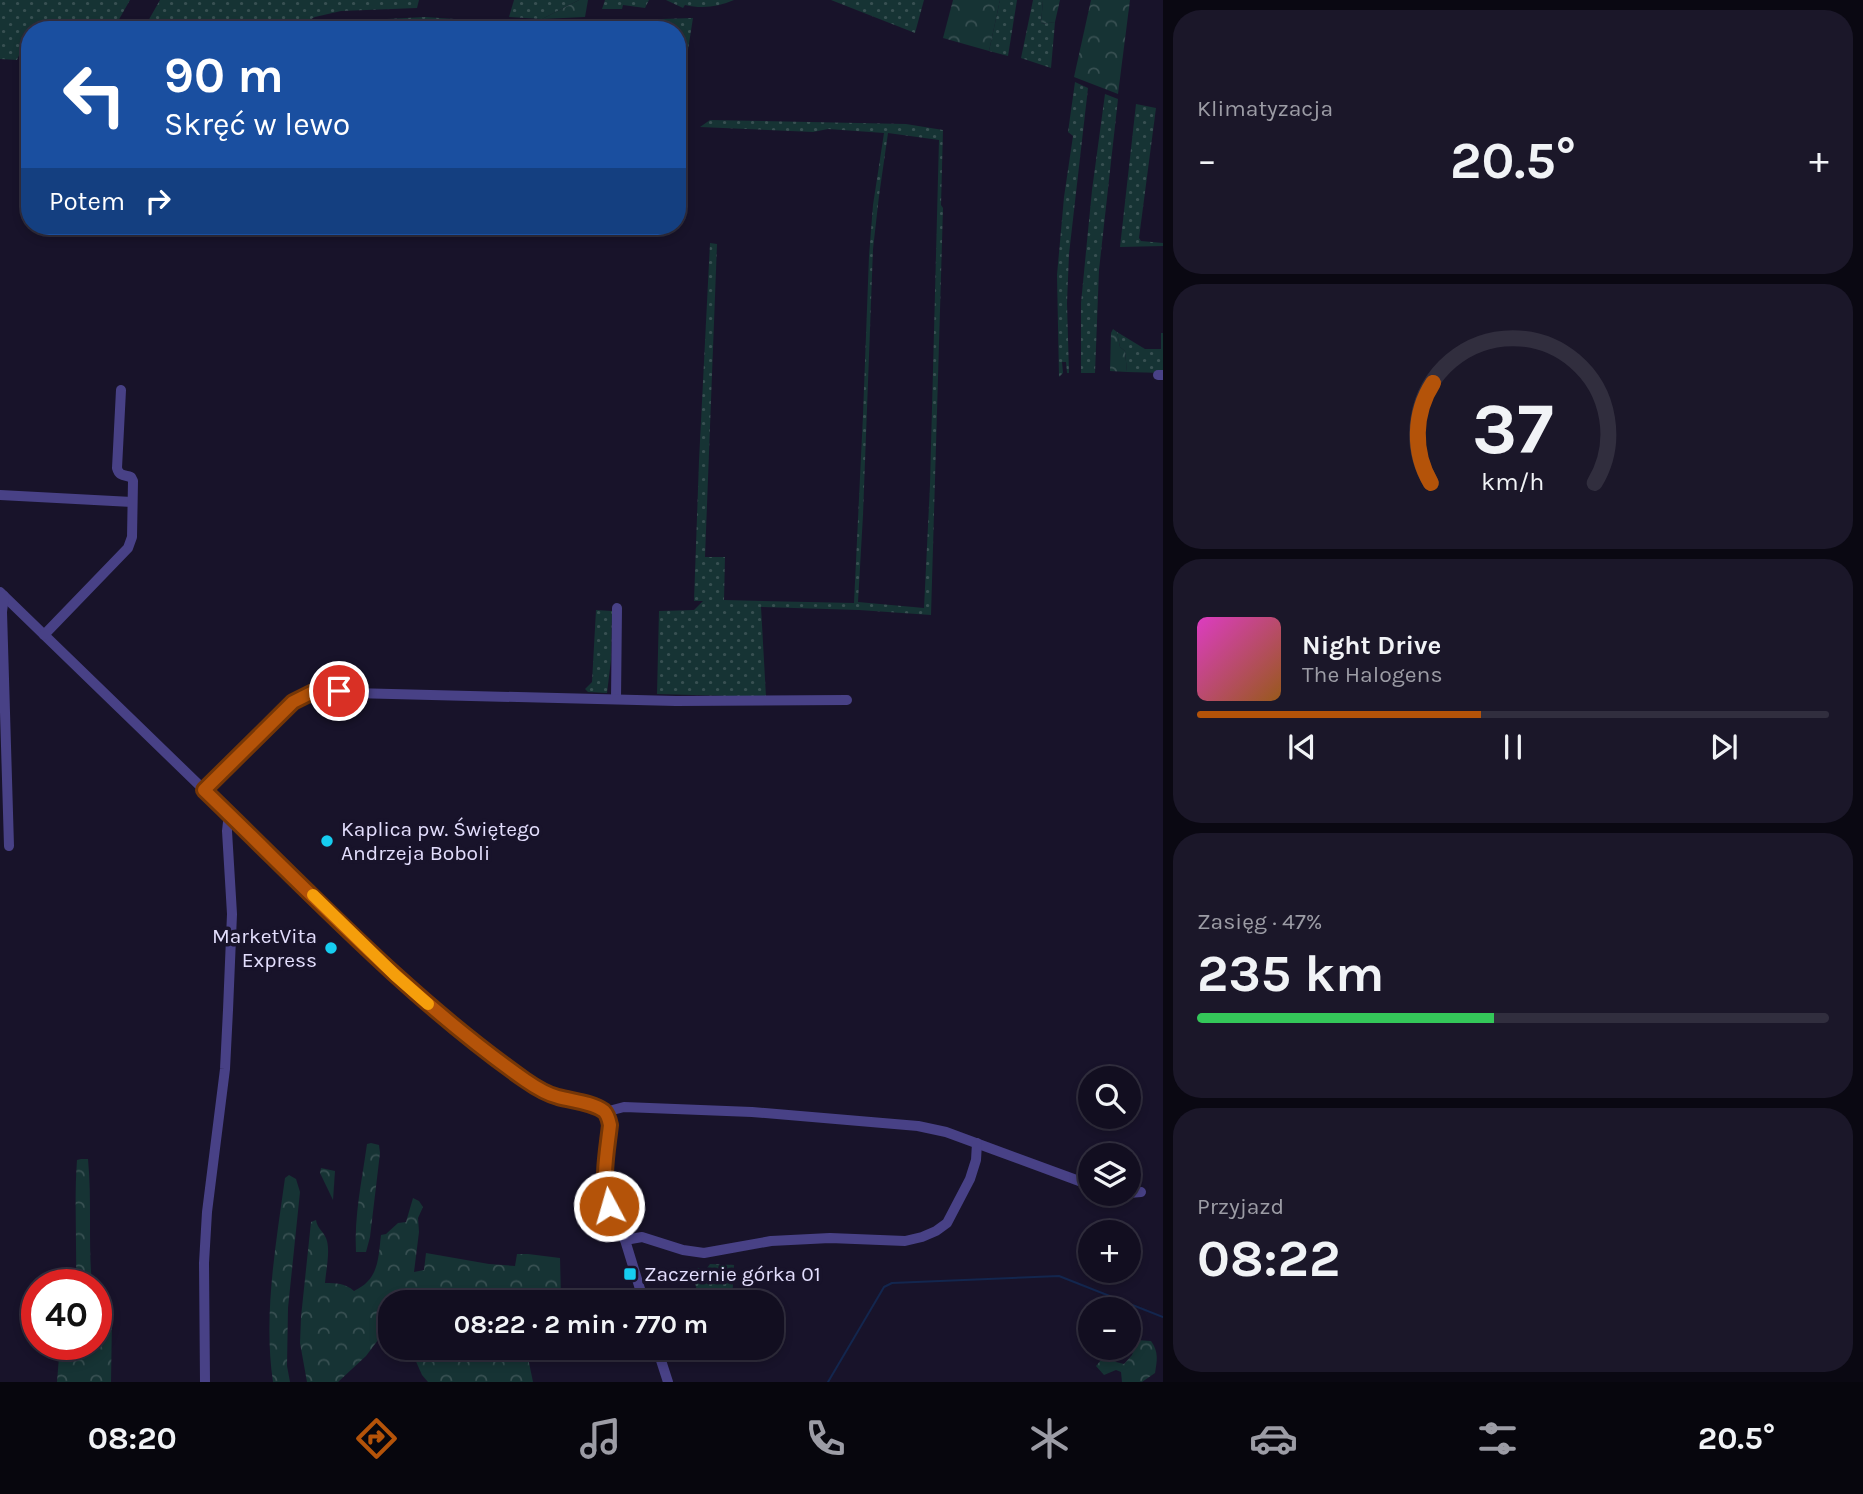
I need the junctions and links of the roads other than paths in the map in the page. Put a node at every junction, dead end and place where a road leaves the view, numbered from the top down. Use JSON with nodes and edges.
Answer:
{"nodes":[{"id":1,"x":121,"y":390,"type":"dead end"},
{"id":2,"x":0,"y":495,"type":"edge"},
{"id":3,"x":132,"y":502,"type":"junction"},
{"id":4,"x":2,"y":594,"type":"edge"},
{"id":5,"x":617,"y":608,"type":"dead end"},
{"id":6,"x":44,"y":635,"type":"junction"},
{"id":7,"x":615,"y":699,"type":"junction"},
{"id":8,"x":847,"y":700,"type":"dead end"},
{"id":9,"x":204,"y":790,"type":"junction"},
{"id":10,"x":232,"y":817,"type":"junction"},
{"id":11,"x":9,"y":846,"type":"dead end"},
{"id":12,"x":605,"y":1112,"type":"junction"},
{"id":13,"x":977,"y":1143,"type":"junction"},
{"id":14,"x":1078,"y":1181,"type":"edge"},
{"id":15,"x":625,"y":1240,"type":"junction"},
{"id":16,"x":640,"y":1290,"type":"edge"},
{"id":17,"x":661,"y":1360,"type":"edge"},
{"id":18,"x":205,"y":1382,"type":"edge"},
{"id":19,"x":668,"y":1382,"type":"edge"}],
"edges":[{"from":1,"to":3,"type":"street"},
{"from":2,"to":3,"type":"street"},
{"from":3,"to":6,"type":"street"},
{"from":4,"to":6,"type":"street"},
{"from":4,"to":11,"type":"street"},
{"from":5,"to":7,"type":"street"},
{"from":6,"to":9,"type":"street"},
{"from":7,"to":8,"type":"street"},
{"from":7,"to":9,"type":"street"},
{"from":9,"to":10,"type":"street"},
{"from":10,"to":12,"type":"street"},
{"from":10,"to":18,"type":"street"},
{"from":12,"to":13,"type":"street"},
{"from":12,"to":15,"type":"street"},
{"from":13,"to":14,"type":"street"},
{"from":13,"to":15,"type":"street"},
{"from":15,"to":16,"type":"street"},
{"from":17,"to":19,"type":"street"}]}
